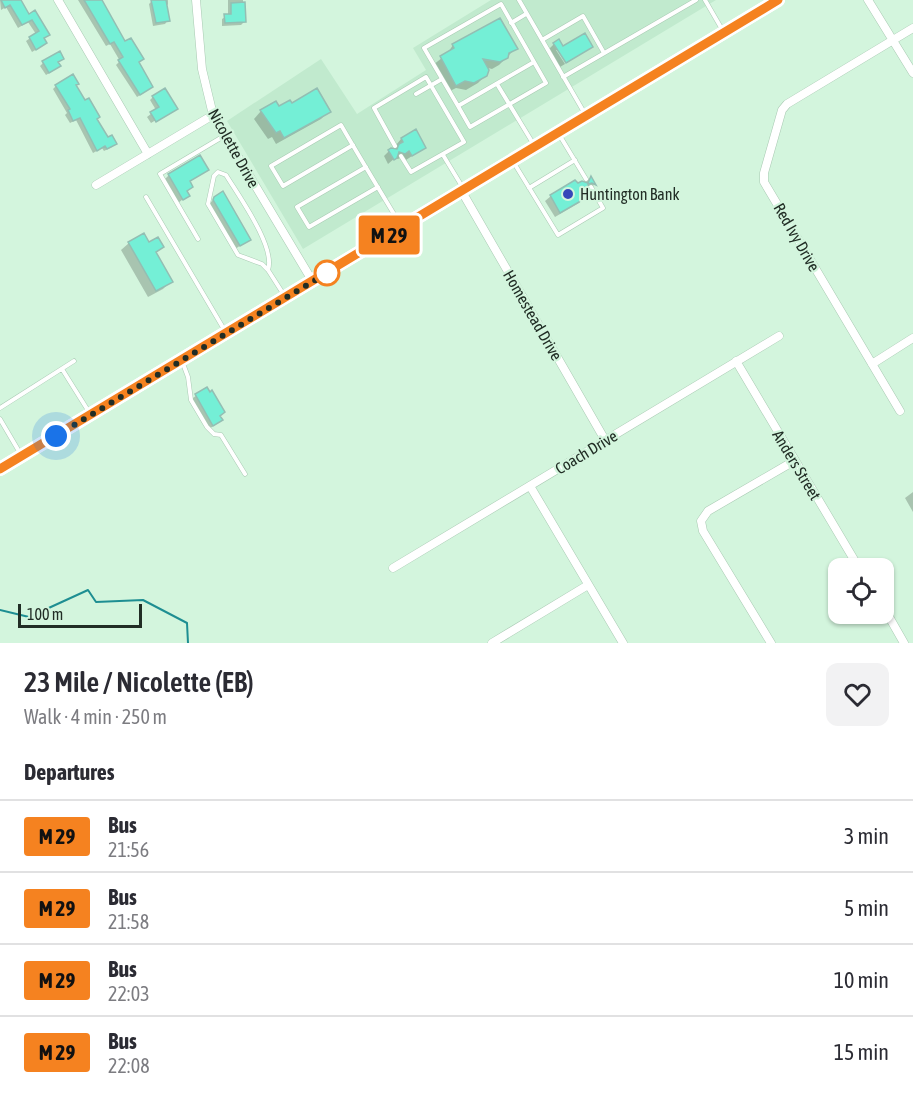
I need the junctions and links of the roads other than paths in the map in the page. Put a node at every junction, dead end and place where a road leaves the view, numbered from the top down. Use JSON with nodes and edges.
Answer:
{"nodes":[{"id":1,"x":58,"y":0,"type":"edge"},
{"id":2,"x":196,"y":0,"type":"edge"},
{"id":3,"x":519,"y":0,"type":"edge"},
{"id":4,"x":696,"y":0,"type":"edge"},
{"id":5,"x":705,"y":0,"type":"edge"},
{"id":6,"x":778,"y":0,"type":"edge"},
{"id":7,"x":868,"y":0,"type":"edge"},
{"id":8,"x":527,"y":14,"type":"junction"},
{"id":9,"x":512,"y":23,"type":"junction"},
{"id":10,"x":913,"y":28,"type":"edge"},
{"id":11,"x":723,"y":32,"type":"junction"},
{"id":12,"x":542,"y":40,"type":"junction"},
{"id":13,"x":893,"y":40,"type":"junction"},
{"id":14,"x":604,"y":53,"type":"junction"},
{"id":15,"x":534,"y":62,"type":"junction"},
{"id":16,"x":913,"y":74,"type":"edge"},
{"id":17,"x":563,"y":77,"type":"junction"},
{"id":18,"x":442,"y":80,"type":"junction"},
{"id":19,"x":497,"y":84,"type":"junction"},
{"id":20,"x":431,"y":86,"type":"junction"},
{"id":21,"x":416,"y":94,"type":"dead end"},
{"id":22,"x":509,"y":104,"type":"junction"},
{"id":23,"x":458,"y":106,"type":"junction"},
{"id":24,"x":213,"y":115,"type":"junction"},
{"id":25,"x":585,"y":115,"type":"junction"},
{"id":26,"x":558,"y":132,"type":"junction"},
{"id":27,"x":225,"y":135,"type":"junction"},
{"id":28,"x":353,"y":145,"type":"junction"},
{"id":29,"x":396,"y":146,"type":"dead end"},
{"id":30,"x":534,"y":146,"type":"junction"},
{"id":31,"x":148,"y":154,"type":"junction"},
{"id":32,"x":443,"y":155,"type":"junction"},
{"id":33,"x":401,"y":156,"type":"dead end"},
{"id":34,"x":512,"y":159,"type":"junction"},
{"id":35,"x":575,"y":160,"type":"junction"},
{"id":36,"x":366,"y":167,"type":"junction"},
{"id":37,"x":586,"y":178,"type":"dead end"},
{"id":38,"x":96,"y":185,"type":"dead end"},
{"id":39,"x":378,"y":187,"type":"junction"},
{"id":40,"x":529,"y":188,"type":"junction"},
{"id":41,"x":591,"y":188,"type":"dead end"},
{"id":42,"x":462,"y":190,"type":"junction"},
{"id":43,"x":146,"y":198,"type":"dead end"},
{"id":44,"x":402,"y":227,"type":"junction"},
{"id":45,"x":198,"y":239,"type":"dead end"},
{"id":46,"x":268,"y":270,"type":"junction"},
{"id":47,"x":313,"y":282,"type":"junction"},
{"id":48,"x":285,"y":299,"type":"junction"},
{"id":49,"x":227,"y":334,"type":"junction"},
{"id":50,"x":779,"y":336,"type":"dead end"},
{"id":51,"x":913,"y":338,"type":"edge"},
{"id":52,"x":182,"y":360,"type":"junction"},
{"id":53,"x":74,"y":361,"type":"dead end"},
{"id":54,"x":736,"y":361,"type":"junction"},
{"id":55,"x":872,"y":364,"type":"junction"},
{"id":56,"x":62,"y":369,"type":"junction"},
{"id":57,"x":0,"y":408,"type":"edge"},
{"id":58,"x":900,"y":411,"type":"dead end"},
{"id":59,"x":91,"y":415,"type":"junction"},
{"id":60,"x":0,"y":419,"type":"edge"},
{"id":61,"x":605,"y":440,"type":"junction"},
{"id":62,"x":22,"y":456,"type":"junction"},
{"id":63,"x":794,"y":461,"type":"junction"},
{"id":64,"x":0,"y":469,"type":"edge"},
{"id":65,"x":245,"y":474,"type":"dead end"},
{"id":66,"x":530,"y":486,"type":"junction"},
{"id":67,"x":853,"y":558,"type":"edge"},
{"id":68,"x":393,"y":568,"type":"dead end"},
{"id":69,"x":588,"y":585,"type":"junction"},
{"id":70,"x":893,"y":624,"type":"edge"},
{"id":71,"x":492,"y":643,"type":"edge"},
{"id":72,"x":623,"y":643,"type":"edge"},
{"id":73,"x":771,"y":643,"type":"edge"},
{"id":74,"x":904,"y":643,"type":"edge"}],
"edges":[{"from":1,"to":31,"type":"street"},
{"from":2,"to":24,"type":"street","name":"Nicolette Drive"},
{"from":3,"to":8,"type":"lane"},
{"from":4,"to":14,"type":"lane"},
{"from":5,"to":11,"type":"lane"},
{"from":6,"to":11,"type":"main road"},
{"from":7,"to":13,"type":"street"},
{"from":8,"to":9,"type":"lane"},
{"from":8,"to":12,"type":"lane"},
{"from":9,"to":15,"type":"lane"},
{"from":9,"to":18,"type":"lane"},
{"from":10,"to":13,"type":"street"},
{"from":11,"to":25,"type":"main road"},
{"from":12,"to":14,"type":"lane"},
{"from":12,"to":17,"type":"lane"},
{"from":13,"to":16,"type":"street"},
{"from":13,"to":55,"type":"street","name":"Red Ivy Drive"},
{"from":14,"to":17,"type":"lane"},
{"from":15,"to":19,"type":"lane"},
{"from":15,"to":22,"type":"lane"},
{"from":17,"to":25,"type":"lane"},
{"from":18,"to":20,"type":"lane"},
{"from":18,"to":23,"type":"lane"},
{"from":19,"to":22,"type":"lane"},
{"from":19,"to":23,"type":"lane"},
{"from":20,"to":21,"type":"lane"},
{"from":20,"to":29,"type":"lane"},
{"from":20,"to":32,"type":"lane"},
{"from":22,"to":23,"type":"lane"},
{"from":22,"to":30,"type":"lane"},
{"from":24,"to":27,"type":"street","name":"Nicolette Drive"},
{"from":24,"to":31,"type":"street"},
{"from":25,"to":26,"type":"main road"},
{"from":26,"to":30,"type":"main road"},
{"from":26,"to":35,"type":"lane"},
{"from":27,"to":45,"type":"lane"},
{"from":27,"to":47,"type":"street","name":"Nicolette Drive"},
{"from":28,"to":28,"type":"lane"},
{"from":28,"to":36,"type":"lane"},
{"from":30,"to":34,"type":"main road"},
{"from":31,"to":38,"type":"street"},
{"from":32,"to":33,"type":"lane"},
{"from":32,"to":42,"type":"lane"},
{"from":34,"to":40,"type":"lane"},
{"from":34,"to":42,"type":"main road"},
{"from":35,"to":37,"type":"lane"},
{"from":35,"to":40,"type":"lane"},
{"from":36,"to":39,"type":"lane"},
{"from":36,"to":39,"type":"lane"},
{"from":39,"to":44,"type":"lane"},
{"from":40,"to":41,"type":"lane"},
{"from":42,"to":44,"type":"main road"},
{"from":42,"to":61,"type":"street","name":"Homestead Drive"},
{"from":43,"to":49,"type":"lane"},
{"from":44,"to":47,"type":"main road"},
{"from":46,"to":46,"type":"lane"},
{"from":46,"to":48,"type":"lane"},
{"from":47,"to":48,"type":"main road"},
{"from":48,"to":49,"type":"main road"},
{"from":49,"to":52,"type":"main road"},
{"from":50,"to":54,"type":"street","name":"Coach Drive"},
{"from":51,"to":55,"type":"street"},
{"from":52,"to":59,"type":"main road"},
{"from":52,"to":65,"type":"lane"},
{"from":53,"to":56,"type":"lane"},
{"from":54,"to":61,"type":"street","name":"Coach Drive"},
{"from":54,"to":63,"type":"street","name":"Anders Street"},
{"from":55,"to":58,"type":"street","name":"Red Ivy Drive"},
{"from":56,"to":57,"type":"lane"},
{"from":56,"to":59,"type":"lane"},
{"from":59,"to":62,"type":"main road"},
{"from":60,"to":62,"type":"lane"},
{"from":61,"to":66,"type":"street","name":"Coach Drive"},
{"from":62,"to":64,"type":"main road"},
{"from":63,"to":67,"type":"street","name":"Anders Street"},
{"from":63,"to":73,"type":"street"},
{"from":66,"to":68,"type":"street","name":"Coach Drive"},
{"from":66,"to":69,"type":"street"},
{"from":69,"to":71,"type":"street"},
{"from":69,"to":72,"type":"street"},
{"from":70,"to":74,"type":"street"}]}
